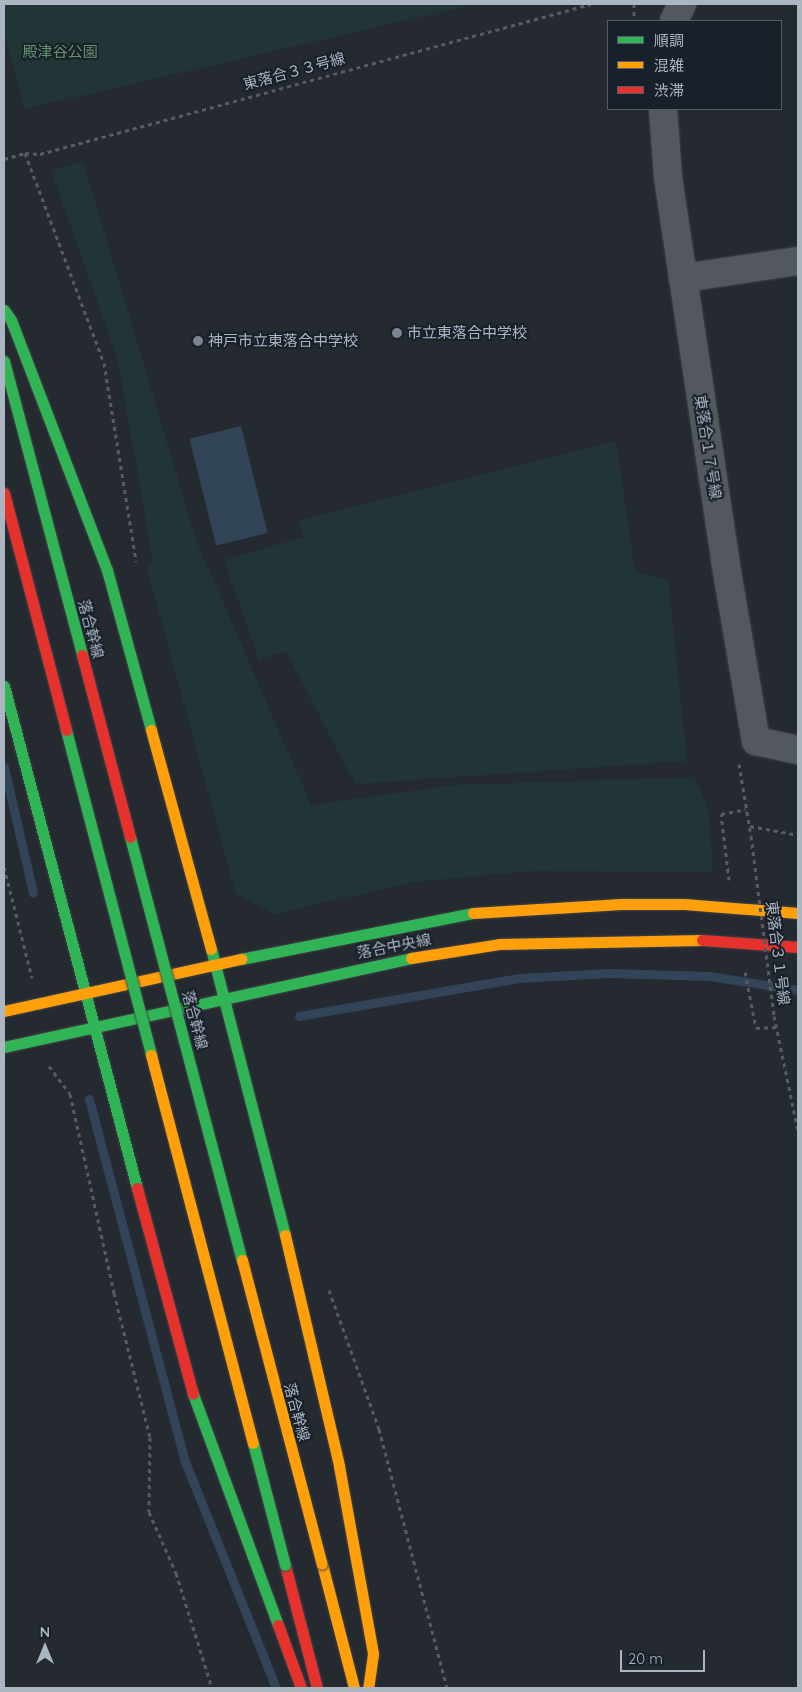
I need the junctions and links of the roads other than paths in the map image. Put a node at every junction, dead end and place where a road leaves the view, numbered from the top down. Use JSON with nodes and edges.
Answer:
{"nodes":[{"id":1,"x":682,"y":4,"type":"edge"},
{"id":2,"x":674,"y":20,"type":"edge"},
{"id":3,"x":663,"y":110,"type":"edge"},
{"id":4,"x":798,"y":261,"type":"edge"},
{"id":5,"x":683,"y":278,"type":"junction"},
{"id":6,"x":4,"y":310,"type":"edge"},
{"id":7,"x":4,"y":361,"type":"edge"},
{"id":8,"x":4,"y":493,"type":"edge"},
{"id":9,"x":4,"y":686,"type":"edge"},
{"id":10,"x":798,"y":750,"type":"edge"},
{"id":11,"x":798,"y":913,"type":"edge"},
{"id":12,"x":798,"y":947,"type":"edge"},
{"id":13,"x":215,"y":965,"type":"junction"},
{"id":14,"x":84,"y":993,"type":"junction"},
{"id":15,"x":224,"y":1000,"type":"junction"},
{"id":16,"x":4,"y":1011,"type":"edge"},
{"id":17,"x":93,"y":1028,"type":"junction"},
{"id":18,"x":4,"y":1047,"type":"edge"},
{"id":19,"x":301,"y":1688,"type":"edge"},
{"id":20,"x":317,"y":1688,"type":"edge"},
{"id":21,"x":354,"y":1688,"type":"edge"},
{"id":22,"x":368,"y":1688,"type":"edge"}],
"edges":[{"from":1,"to":2,"type":"street"},
{"from":3,"to":5,"type":"street","name":"東落合１７号線"},
{"from":4,"to":5,"type":"street"},
{"from":5,"to":10,"type":"street","name":"東落合１７号線"},
{"from":6,"to":13,"type":"street"},
{"from":7,"to":21,"type":"street","name":"落合幹線","bridge":true},
{"from":8,"to":20,"type":"street","bridge":true},
{"from":9,"to":14,"type":"street"},
{"from":11,"to":13,"type":"street","name":"落合中央線"},
{"from":12,"to":15,"type":"street","name":"落合中央線"},
{"from":13,"to":14,"type":"street","name":"落合中央線"},
{"from":13,"to":15,"type":"street"},
{"from":14,"to":16,"type":"street","name":"落合中央線"},
{"from":14,"to":17,"type":"street"},
{"from":15,"to":17,"type":"street","name":"落合中央線"},
{"from":15,"to":22,"type":"street"},
{"from":17,"to":18,"type":"street","name":"落合中央線"},
{"from":17,"to":19,"type":"street"}]}
